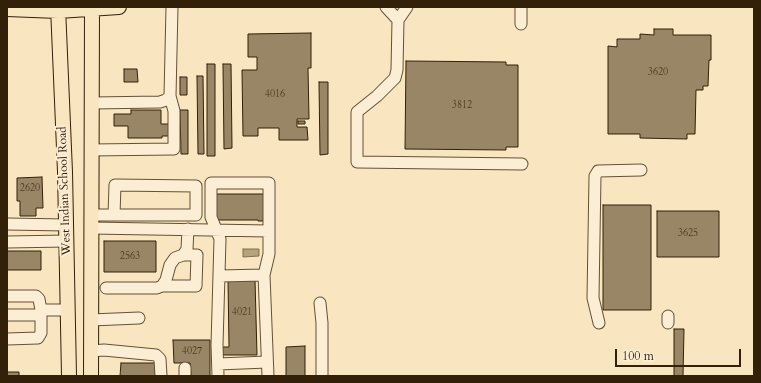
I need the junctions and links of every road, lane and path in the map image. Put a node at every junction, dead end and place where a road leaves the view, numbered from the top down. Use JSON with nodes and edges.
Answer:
{"nodes":[{"id":1,"x":119,"y":7,"type":"edge"},
{"id":2,"x":172,"y":7,"type":"edge"},
{"id":3,"x":386,"y":7,"type":"edge"},
{"id":4,"x":406,"y":7,"type":"edge"},
{"id":5,"x":521,"y":7,"type":"edge"},
{"id":6,"x":92,"y":8,"type":"edge"},
{"id":7,"x":7,"y":9,"type":"edge"},
{"id":8,"x":58,"y":9,"type":"edge"},
{"id":9,"x":398,"y":20,"type":"junction"},
{"id":10,"x":522,"y":24,"type":"dead end"},
{"id":11,"x":170,"y":96,"type":"junction"},
{"id":12,"x":92,"y":103,"type":"junction"},
{"id":13,"x":91,"y":150,"type":"junction"},
{"id":14,"x":522,"y":164,"type":"dead end"},
{"id":15,"x":641,"y":170,"type":"dead end"},
{"id":16,"x":114,"y":215,"type":"junction"},
{"id":17,"x":91,"y":222,"type":"junction"},
{"id":18,"x":7,"y":224,"type":"edge"},
{"id":19,"x":66,"y":225,"type":"junction"},
{"id":20,"x":188,"y":229,"type":"junction"},
{"id":21,"x":216,"y":230,"type":"junction"},
{"id":22,"x":269,"y":231,"type":"junction"},
{"id":23,"x":66,"y":241,"type":"junction"},
{"id":24,"x":7,"y":242,"type":"edge"},
{"id":25,"x":183,"y":255,"type":"junction"},
{"id":26,"x":264,"y":275,"type":"junction"},
{"id":27,"x":219,"y":276,"type":"junction"},
{"id":28,"x":162,"y":286,"type":"junction"},
{"id":29,"x":106,"y":288,"type":"dead end"},
{"id":30,"x":7,"y":296,"type":"edge"},
{"id":31,"x":320,"y":303,"type":"dead end"},
{"id":32,"x":68,"y":310,"type":"junction"},
{"id":33,"x":41,"y":312,"type":"junction"},
{"id":34,"x":7,"y":315,"type":"edge"},
{"id":35,"x":139,"y":318,"type":"dead end"},
{"id":36,"x":91,"y":320,"type":"junction"},
{"id":37,"x":599,"y":323,"type":"dead end"},
{"id":38,"x":7,"y":339,"type":"edge"},
{"id":39,"x":90,"y":351,"type":"junction"},
{"id":40,"x":267,"y":362,"type":"junction"},
{"id":41,"x":218,"y":364,"type":"junction"},
{"id":42,"x":69,"y":376,"type":"edge"},
{"id":43,"x":90,"y":376,"type":"edge"},
{"id":44,"x":160,"y":376,"type":"edge"},
{"id":45,"x":218,"y":376,"type":"edge"},
{"id":46,"x":268,"y":376,"type":"edge"},
{"id":47,"x":322,"y":376,"type":"edge"}],
"edges":[{"from":1,"to":6,"type":"main road"},
{"from":2,"to":11,"type":"lane"},
{"from":3,"to":9,"type":"lane"},
{"from":4,"to":9,"type":"lane"},
{"from":5,"to":10,"type":"lane"},
{"from":6,"to":8,"type":"main road"},
{"from":6,"to":12,"type":"main road","name":"West Indian School Road"},
{"from":7,"to":8,"type":"main road"},
{"from":8,"to":19,"type":"main road","name":"West Indian School Road"},
{"from":9,"to":14,"type":"lane"},
{"from":11,"to":12,"type":"lane"},
{"from":11,"to":13,"type":"lane"},
{"from":12,"to":13,"type":"main road","name":"West Indian School Road"},
{"from":13,"to":17,"type":"main road","name":"West Indian School Road"},
{"from":15,"to":37,"type":"lane"},
{"from":16,"to":16,"type":"lane"},
{"from":16,"to":17,"type":"lane"},
{"from":17,"to":20,"type":"lane"},
{"from":17,"to":36,"type":"main road","name":"West Indian School Road"},
{"from":18,"to":19,"type":"lane"},
{"from":19,"to":23,"type":"main road","name":"West Indian School Road"},
{"from":20,"to":21,"type":"lane"},
{"from":20,"to":25,"type":"lane"},
{"from":21,"to":22,"type":"lane"},
{"from":21,"to":22,"type":"lane"},
{"from":21,"to":27,"type":"lane"},
{"from":22,"to":26,"type":"lane"},
{"from":23,"to":24,"type":"lane"},
{"from":23,"to":32,"type":"main road","name":"West Indian School Road"},
{"from":25,"to":28,"type":"lane"},
{"from":25,"to":28,"type":"lane"},
{"from":26,"to":27,"type":"lane"},
{"from":26,"to":40,"type":"lane"},
{"from":27,"to":41,"type":"lane"},
{"from":28,"to":29,"type":"lane"},
{"from":30,"to":33,"type":"lane"},
{"from":31,"to":47,"type":"lane"},
{"from":32,"to":33,"type":"lane"},
{"from":32,"to":42,"type":"main road","name":"West Indian School Road"},
{"from":33,"to":34,"type":"lane"},
{"from":33,"to":38,"type":"lane"},
{"from":35,"to":36,"type":"lane"},
{"from":36,"to":39,"type":"main road","name":"West Indian School Road"},
{"from":39,"to":43,"type":"main road","name":"West Indian School Road"},
{"from":39,"to":44,"type":"lane"},
{"from":40,"to":41,"type":"lane"},
{"from":40,"to":46,"type":"lane"},
{"from":41,"to":45,"type":"lane"}]}
